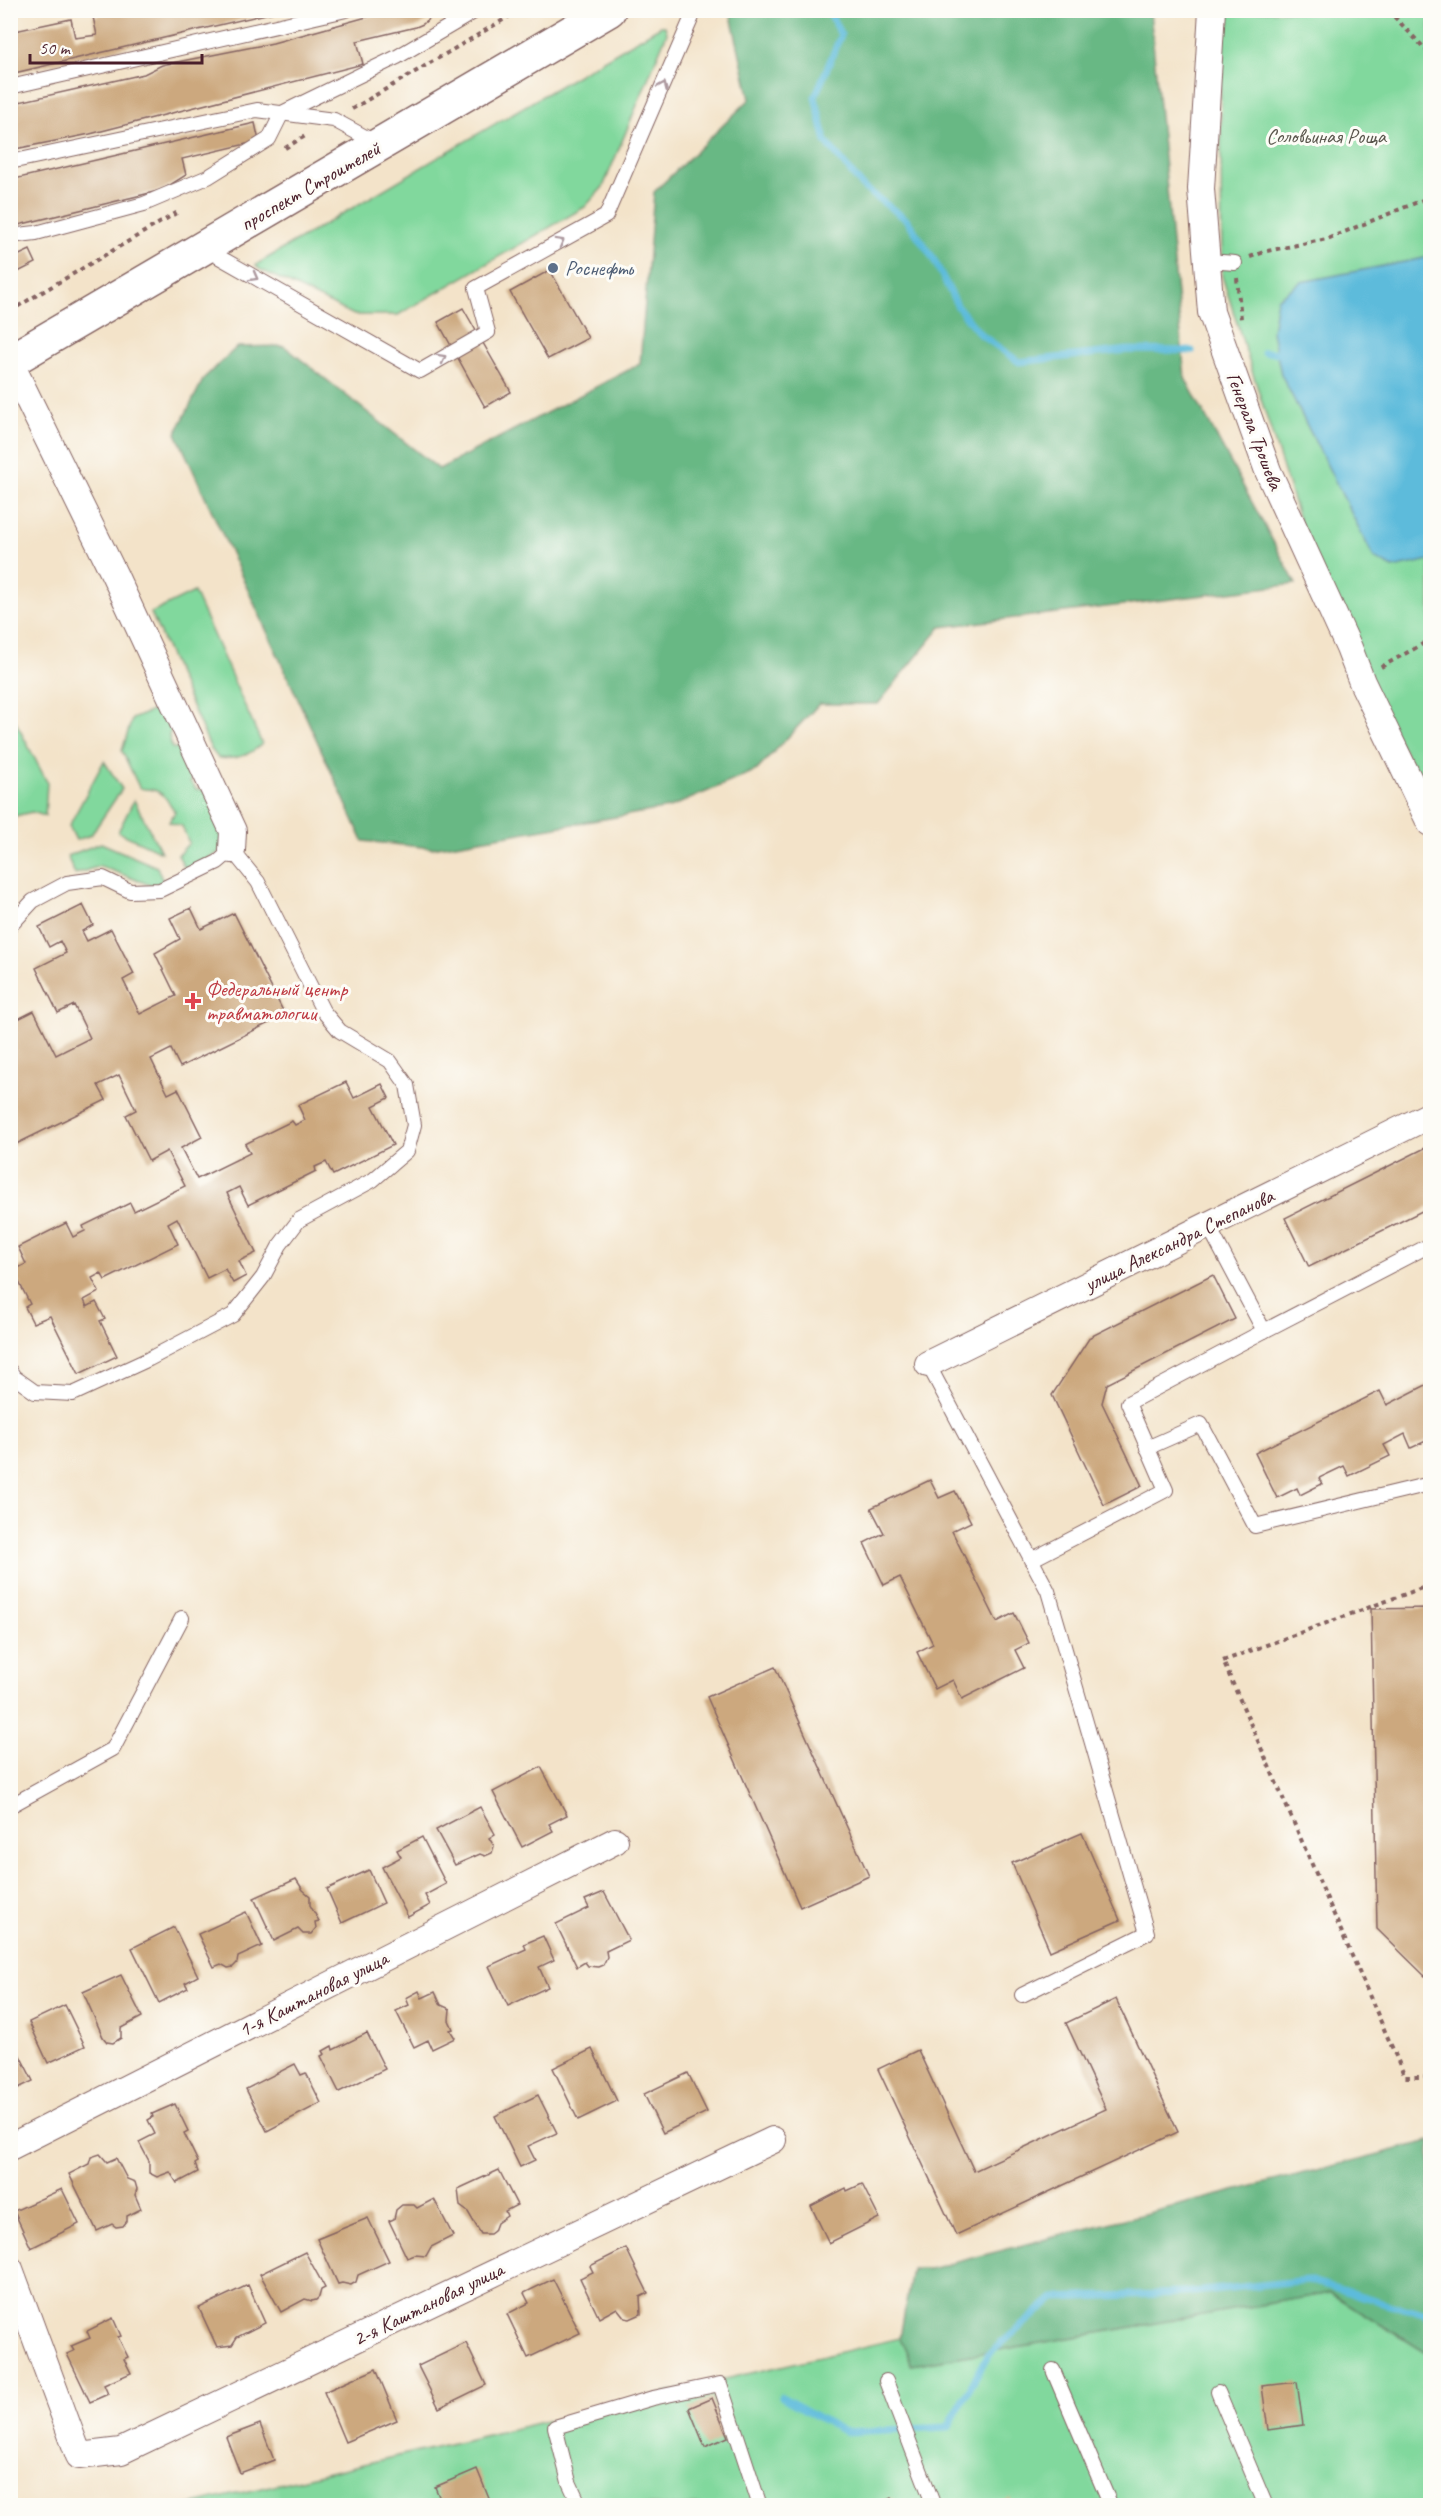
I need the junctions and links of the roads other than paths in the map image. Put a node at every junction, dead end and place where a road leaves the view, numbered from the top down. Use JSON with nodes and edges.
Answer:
{"nodes":[{"id":1,"x":346,"y":10,"type":"edge"},
{"id":2,"x":477,"y":10,"type":"edge"},
{"id":3,"x":609,"y":10,"type":"edge"},
{"id":4,"x":695,"y":10,"type":"edge"},
{"id":5,"x":1212,"y":10,"type":"edge"},
{"id":6,"x":10,"y":87,"type":"edge"},
{"id":7,"x":282,"y":114,"type":"junction"},
{"id":8,"x":380,"y":144,"type":"junction"},
{"id":9,"x":10,"y":162,"type":"edge"},
{"id":10,"x":10,"y":236,"type":"edge"},
{"id":11,"x":203,"y":248,"type":"junction"},
{"id":12,"x":1208,"y":261,"type":"junction"},
{"id":13,"x":1235,"y":262,"type":"road end"},
{"id":14,"x":10,"y":361,"type":"edge"},
{"id":15,"x":1431,"y":823,"type":"edge"},
{"id":16,"x":232,"y":850,"type":"junction"},
{"id":17,"x":10,"y":926,"type":"edge"},
{"id":18,"x":1431,"y":1115,"type":"edge"},
{"id":19,"x":1208,"y":1225,"type":"junction"},
{"id":20,"x":1431,"y":1245,"type":"edge"},
{"id":21,"x":1264,"y":1331,"type":"junction"},
{"id":22,"x":928,"y":1364,"type":"joint"},
{"id":23,"x":10,"y":1371,"type":"edge"},
{"id":24,"x":1148,"y":1448,"type":"junction"},
{"id":25,"x":1431,"y":1484,"type":"edge"},
{"id":26,"x":1031,"y":1560,"type":"junction"},
{"id":27,"x":182,"y":1618,"type":"dead end"},
{"id":28,"x":10,"y":1806,"type":"edge"},
{"id":29,"x":615,"y":1841,"type":"dead end"},
{"id":30,"x":1023,"y":1995,"type":"dead end"},
{"id":31,"x":773,"y":2140,"type":"dead end"},
{"id":32,"x":10,"y":2147,"type":"edge"},
{"id":33,"x":10,"y":2269,"type":"edge"},
{"id":34,"x":1053,"y":2370,"type":"dead end"},
{"id":35,"x":886,"y":2381,"type":"dead end"},
{"id":36,"x":1218,"y":2392,"type":"dead end"},
{"id":37,"x":580,"y":2505,"type":"edge"},
{"id":38,"x":760,"y":2505,"type":"edge"},
{"id":39,"x":934,"y":2505,"type":"edge"},
{"id":40,"x":1111,"y":2505,"type":"edge"},
{"id":41,"x":1266,"y":2505,"type":"edge"}],
"edges":[{"from":1,"to":6,"type":"lane"},
{"from":2,"to":7,"type":"lane"},
{"from":3,"to":8,"type":"main road","name":"проспект Строителей"},
{"from":11,"to":4,"type":"lane","one_way":true},
{"from":5,"to":12,"type":"street","name":"Генерала Трошева"},
{"from":7,"to":8,"type":"lane"},
{"from":7,"to":9,"type":"lane"},
{"from":7,"to":10,"type":"lane"},
{"from":8,"to":11,"type":"main road","name":"проспект Строителей"},
{"from":11,"to":14,"type":"main road","name":"проспект Строителей"},
{"from":12,"to":13,"type":"lane"},
{"from":12,"to":15,"type":"street","name":"Генерала Трошева"},
{"from":14,"to":16,"type":"street"},
{"from":16,"to":17,"type":"lane"},
{"from":16,"to":23,"type":"lane"},
{"from":18,"to":19,"type":"street","name":"улица Александра Степанова"},
{"from":19,"to":21,"type":"lane"},
{"from":19,"to":22,"type":"street","name":"улица Александра Степанова"},
{"from":20,"to":21,"type":"lane"},
{"from":21,"to":24,"type":"lane"},
{"from":22,"to":26,"type":"lane"},
{"from":24,"to":25,"type":"lane"},
{"from":24,"to":26,"type":"lane"},
{"from":26,"to":30,"type":"lane"},
{"from":27,"to":28,"type":"lane"},
{"from":29,"to":32,"type":"street","name":"1-я Каштановая улица"},
{"from":31,"to":33,"type":"street","name":"2-я Каштановая улица"},
{"from":34,"to":40,"type":"lane"},
{"from":35,"to":39,"type":"lane"},
{"from":36,"to":41,"type":"lane"},
{"from":37,"to":38,"type":"lane"}]}
